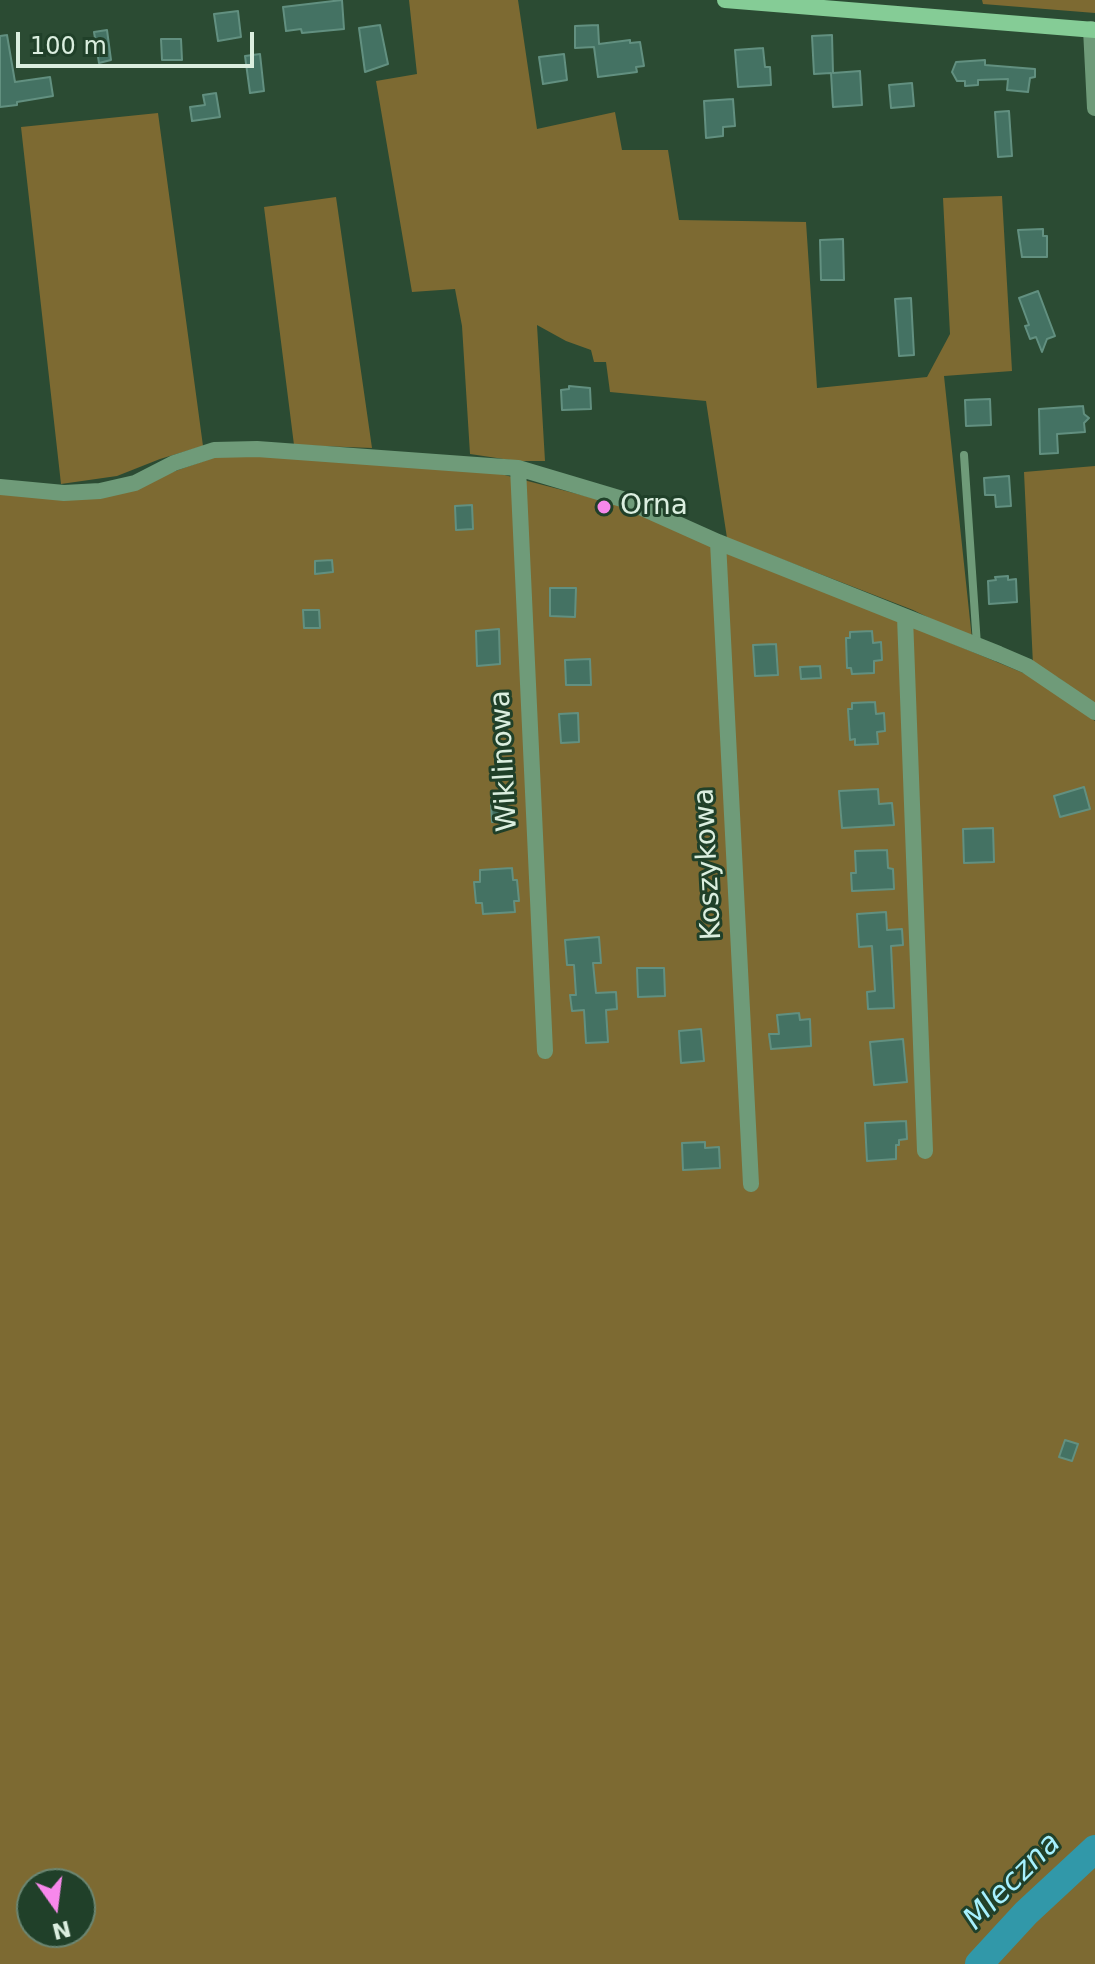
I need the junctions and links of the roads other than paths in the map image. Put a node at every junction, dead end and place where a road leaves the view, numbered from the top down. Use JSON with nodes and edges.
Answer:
{"nodes":[{"id":1,"x":725,"y":0,"type":"edge"},
{"id":2,"x":1093,"y":29,"type":"edge"},
{"id":3,"x":1095,"y":108,"type":"edge"},
{"id":4,"x":964,"y":455,"type":"dead end"},
{"id":5,"x":518,"y":468,"type":"junction"},
{"id":6,"x":0,"y":487,"type":"edge"},
{"id":7,"x":718,"y":542,"type":"junction"},
{"id":8,"x":905,"y":617,"type":"junction"},
{"id":9,"x":977,"y":645,"type":"junction"},
{"id":10,"x":1095,"y":712,"type":"edge"},
{"id":11,"x":545,"y":1051,"type":"dead end"},
{"id":12,"x":925,"y":1151,"type":"dead end"},
{"id":13,"x":751,"y":1184,"type":"dead end"}],
"edges":[{"from":1,"to":2,"type":"street"},
{"from":2,"to":3,"type":"street"},
{"from":4,"to":9,"type":"lane"},
{"from":5,"to":6,"type":"street"},
{"from":5,"to":7,"type":"street"},
{"from":5,"to":11,"type":"street","name":"Wiklinowa"},
{"from":7,"to":8,"type":"street"},
{"from":7,"to":13,"type":"street","name":"Koszykowa"},
{"from":8,"to":9,"type":"street"},
{"from":8,"to":12,"type":"street"},
{"from":9,"to":10,"type":"street"}]}
